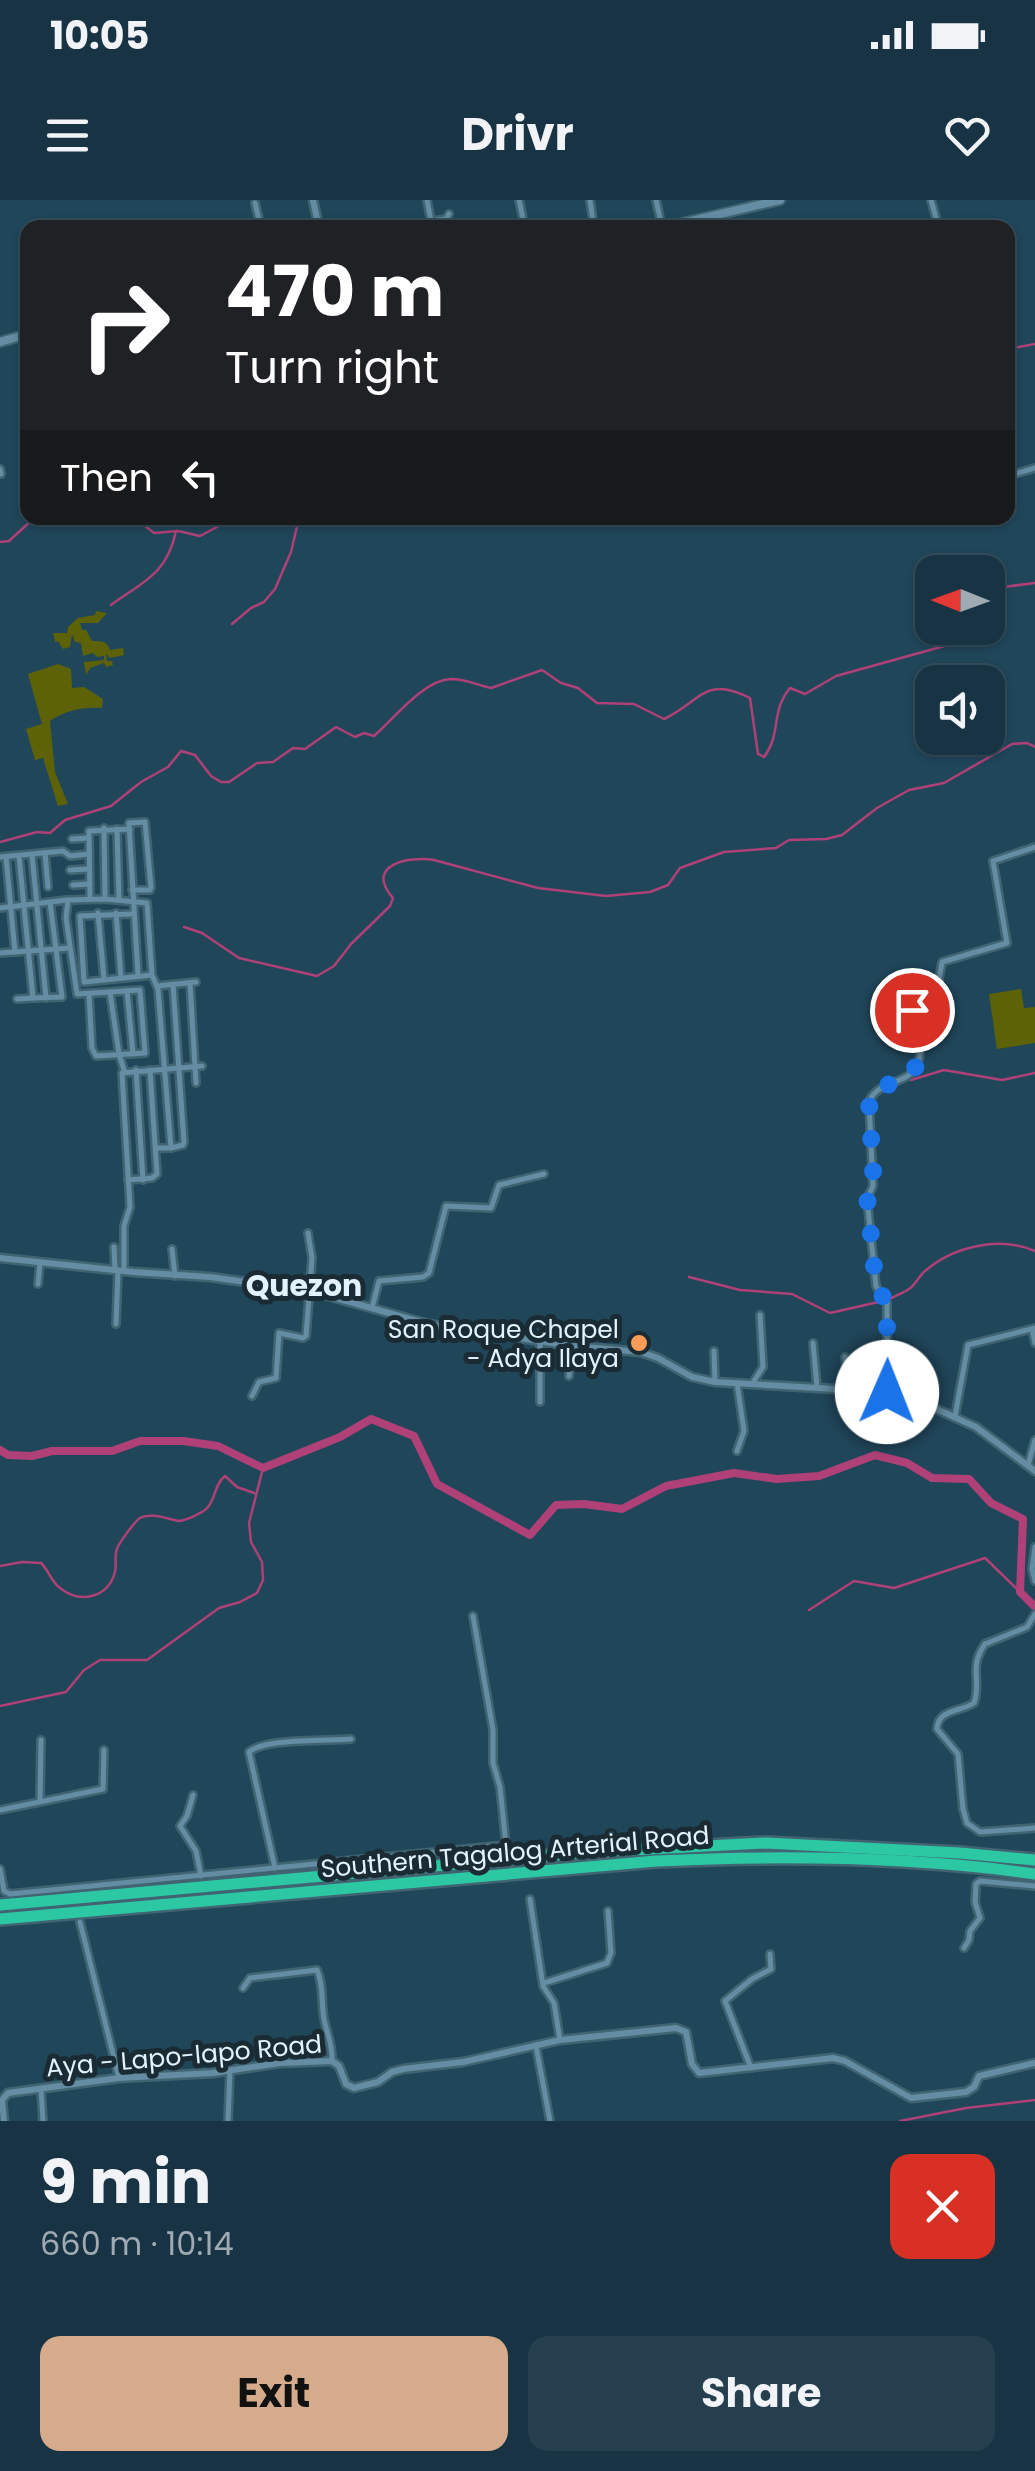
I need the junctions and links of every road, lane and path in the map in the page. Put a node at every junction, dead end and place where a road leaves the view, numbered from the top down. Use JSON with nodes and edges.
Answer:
{"nodes":[{"id":1,"x":780,"y":200,"type":"edge"},
{"id":2,"x":256,"y":204,"type":"dead end"},
{"id":3,"x":449,"y":214,"type":"dead end"},
{"id":4,"x":260,"y":220,"type":"edge"},
{"id":5,"x":438,"y":220,"type":"edge"},
{"id":6,"x":693,"y":220,"type":"edge"},
{"id":7,"x":104,"y":828,"type":"junction"},
{"id":8,"x":117,"y":828,"type":"junction"},
{"id":9,"x":130,"y":829,"type":"junction"},
{"id":10,"x":88,"y":838,"type":"junction"},
{"id":11,"x":72,"y":839,"type":"dead end"},
{"id":12,"x":1035,"y":847,"type":"edge"},
{"id":13,"x":46,"y":853,"type":"junction"},
{"id":14,"x":32,"y":854,"type":"junction"},
{"id":15,"x":89,"y":854,"type":"junction"},
{"id":16,"x":19,"y":856,"type":"junction"},
{"id":17,"x":3,"y":857,"type":"edge"},
{"id":18,"x":89,"y":869,"type":"junction"},
{"id":19,"x":70,"y":870,"type":"dead end"},
{"id":20,"x":90,"y":884,"type":"junction"},
{"id":21,"x":73,"y":885,"type":"dead end"},
{"id":22,"x":48,"y":887,"type":"dead end"},
{"id":23,"x":132,"y":890,"type":"junction"},
{"id":24,"x":90,"y":899,"type":"junction"},
{"id":25,"x":105,"y":899,"type":"junction"},
{"id":26,"x":68,"y":900,"type":"junction"},
{"id":27,"x":120,"y":900,"type":"junction"},
{"id":28,"x":132,"y":900,"type":"junction"},
{"id":29,"x":50,"y":902,"type":"junction"},
{"id":30,"x":37,"y":903,"type":"junction"},
{"id":31,"x":23,"y":906,"type":"junction"},
{"id":32,"x":10,"y":907,"type":"junction"},
{"id":33,"x":0,"y":908,"type":"edge"},
{"id":34,"x":116,"y":913,"type":"junction"},
{"id":35,"x":98,"y":914,"type":"junction"},
{"id":36,"x":132,"y":914,"type":"junction"},
{"id":37,"x":70,"y":948,"type":"junction"},
{"id":38,"x":56,"y":949,"type":"junction"},
{"id":39,"x":43,"y":950,"type":"junction"},
{"id":40,"x":30,"y":951,"type":"junction"},
{"id":41,"x":15,"y":952,"type":"junction"},
{"id":42,"x":0,"y":953,"type":"edge"},
{"id":43,"x":138,"y":975,"type":"junction"},
{"id":44,"x":152,"y":975,"type":"junction"},
{"id":45,"x":121,"y":976,"type":"junction"},
{"id":46,"x":104,"y":979,"type":"junction"},
{"id":47,"x":84,"y":982,"type":"junction"},
{"id":48,"x":75,"y":985,"type":"junction"},
{"id":49,"x":173,"y":985,"type":"junction"},
{"id":50,"x":157,"y":986,"type":"junction"},
{"id":51,"x":126,"y":990,"type":"junction"},
{"id":52,"x":110,"y":992,"type":"junction"},
{"id":53,"x":77,"y":994,"type":"junction"},
{"id":54,"x":89,"y":994,"type":"junction"},
{"id":55,"x":62,"y":996,"type":"junction"},
{"id":56,"x":33,"y":998,"type":"junction"},
{"id":57,"x":46,"y":998,"type":"junction"},
{"id":58,"x":18,"y":999,"type":"dead end"},
{"id":59,"x":119,"y":1054,"type":"junction"},
{"id":60,"x":133,"y":1054,"type":"junction"},
{"id":61,"x":198,"y":1066,"type":"junction"},
{"id":62,"x":178,"y":1069,"type":"junction"},
{"id":63,"x":124,"y":1070,"type":"junction"},
{"id":64,"x":136,"y":1070,"type":"junction"},
{"id":65,"x":150,"y":1070,"type":"junction"},
{"id":66,"x":164,"y":1070,"type":"junction"},
{"id":67,"x":196,"y":1084,"type":"dead end"},
{"id":68,"x":156,"y":1148,"type":"junction"},
{"id":69,"x":171,"y":1148,"type":"junction"},
{"id":70,"x":544,"y":1174,"type":"dead end"},
{"id":71,"x":128,"y":1180,"type":"junction"},
{"id":72,"x":143,"y":1180,"type":"junction"},
{"id":73,"x":308,"y":1233,"type":"dead end"},
{"id":74,"x":114,"y":1247,"type":"dead end"},
{"id":75,"x":172,"y":1249,"type":"dead end"},
{"id":76,"x":0,"y":1258,"type":"edge"},
{"id":77,"x":40,"y":1263,"type":"junction"},
{"id":78,"x":119,"y":1271,"type":"junction"},
{"id":79,"x":175,"y":1276,"type":"junction"},
{"id":80,"x":38,"y":1284,"type":"dead end"},
{"id":81,"x":311,"y":1290,"type":"junction"},
{"id":82,"x":372,"y":1308,"type":"junction"},
{"id":83,"x":760,"y":1315,"type":"dead end"},
{"id":84,"x":116,"y":1324,"type":"dead end"},
{"id":85,"x":1034,"y":1328,"type":"edge"},
{"id":86,"x":540,"y":1342,"type":"junction"},
{"id":87,"x":813,"y":1343,"type":"dead end"},
{"id":88,"x":1035,"y":1343,"type":"edge"},
{"id":89,"x":572,"y":1346,"type":"junction"},
{"id":90,"x":714,"y":1351,"type":"dead end"},
{"id":91,"x":845,"y":1356,"type":"dead end"},
{"id":92,"x":569,"y":1376,"type":"dead end"},
{"id":93,"x":715,"y":1382,"type":"junction"},
{"id":94,"x":736,"y":1383,"type":"junction"},
{"id":95,"x":752,"y":1384,"type":"junction"},
{"id":96,"x":818,"y":1387,"type":"junction"},
{"id":97,"x":848,"y":1389,"type":"junction"},
{"id":98,"x":887,"y":1392,"type":"junction"},
{"id":99,"x":252,"y":1396,"type":"dead end"},
{"id":100,"x":540,"y":1402,"type":"dead end"},
{"id":101,"x":955,"y":1416,"type":"junction"},
{"id":102,"x":852,"y":1418,"type":"dead end"},
{"id":103,"x":1035,"y":1440,"type":"edge"},
{"id":104,"x":738,"y":1451,"type":"dead end"},
{"id":105,"x":1031,"y":1468,"type":"edge"},
{"id":106,"x":1035,"y":1546,"type":"edge"},
{"id":107,"x":1035,"y":1582,"type":"edge"},
{"id":108,"x":473,"y":1616,"type":"dead end"},
{"id":109,"x":1034,"y":1616,"type":"edge"},
{"id":110,"x":351,"y":1739,"type":"dead end"},
{"id":111,"x":41,"y":1740,"type":"dead end"},
{"id":112,"x":104,"y":1750,"type":"dead end"},
{"id":113,"x":194,"y":1795,"type":"dead end"},
{"id":114,"x":40,"y":1802,"type":"junction"},
{"id":115,"x":0,"y":1810,"type":"edge"},
{"id":116,"x":1035,"y":1828,"type":"edge"},
{"id":117,"x":1035,"y":1860,"type":"edge"},
{"id":118,"x":275,"y":1868,"type":"junction"},
{"id":119,"x":0,"y":1869,"type":"edge"},
{"id":120,"x":1035,"y":1874,"type":"edge"},
{"id":121,"x":201,"y":1876,"type":"junction"},
{"id":122,"x":1035,"y":1886,"type":"edge"},
{"id":123,"x":530,"y":1899,"type":"dead end"},
{"id":124,"x":0,"y":1905,"type":"edge"},
{"id":125,"x":608,"y":1912,"type":"dead end"},
{"id":126,"x":0,"y":1919,"type":"edge"},
{"id":127,"x":80,"y":1922,"type":"dead end"},
{"id":128,"x":964,"y":1948,"type":"dead end"},
{"id":129,"x":770,"y":1954,"type":"dead end"},
{"id":130,"x":544,"y":1982,"type":"junction"},
{"id":131,"x":243,"y":1988,"type":"dead end"},
{"id":132,"x":560,"y":2040,"type":"junction"},
{"id":133,"x":536,"y":2046,"type":"junction"},
{"id":134,"x":332,"y":2061,"type":"junction"},
{"id":135,"x":1035,"y":2063,"type":"edge"},
{"id":136,"x":751,"y":2068,"type":"junction"},
{"id":137,"x":230,"y":2070,"type":"junction"},
{"id":138,"x":119,"y":2078,"type":"junction"},
{"id":139,"x":41,"y":2089,"type":"junction"},
{"id":140,"x":4,"y":2121,"type":"edge"},
{"id":141,"x":43,"y":2121,"type":"edge"},
{"id":142,"x":228,"y":2121,"type":"edge"},
{"id":143,"x":550,"y":2121,"type":"edge"}],
"edges":[{"from":1,"to":6,"type":"main road"},
{"from":2,"to":4,"type":"street"},
{"from":3,"to":5,"type":"street"},
{"from":7,"to":8,"type":"street"},
{"from":7,"to":10,"type":"street"},
{"from":7,"to":25,"type":"street"},
{"from":8,"to":9,"type":"street"},
{"from":8,"to":27,"type":"street"},
{"from":9,"to":23,"type":"street"},
{"from":9,"to":23,"type":"street"},
{"from":10,"to":11,"type":"street"},
{"from":10,"to":15,"type":"street"},
{"from":12,"to":98,"type":"street"},
{"from":13,"to":14,"type":"street"},
{"from":13,"to":15,"type":"street"},
{"from":13,"to":22,"type":"street"},
{"from":14,"to":16,"type":"street"},
{"from":14,"to":30,"type":"street"},
{"from":15,"to":18,"type":"street"},
{"from":16,"to":17,"type":"street"},
{"from":16,"to":31,"type":"street"},
{"from":17,"to":32,"type":"street"},
{"from":18,"to":19,"type":"street"},
{"from":18,"to":20,"type":"street"},
{"from":20,"to":21,"type":"street"},
{"from":20,"to":24,"type":"street"},
{"from":23,"to":28,"type":"street"},
{"from":24,"to":25,"type":"street"},
{"from":24,"to":26,"type":"street"},
{"from":25,"to":27,"type":"street"},
{"from":26,"to":29,"type":"street"},
{"from":26,"to":37,"type":"street"},
{"from":27,"to":28,"type":"street"},
{"from":28,"to":36,"type":"street"},
{"from":28,"to":44,"type":"street"},
{"from":29,"to":30,"type":"street"},
{"from":29,"to":38,"type":"street"},
{"from":30,"to":31,"type":"street"},
{"from":30,"to":39,"type":"street"},
{"from":31,"to":32,"type":"street"},
{"from":31,"to":40,"type":"street"},
{"from":32,"to":33,"type":"street"},
{"from":32,"to":41,"type":"street"},
{"from":34,"to":35,"type":"street"},
{"from":34,"to":36,"type":"street"},
{"from":34,"to":45,"type":"street"},
{"from":35,"to":46,"type":"street"},
{"from":35,"to":47,"type":"street"},
{"from":36,"to":43,"type":"street"},
{"from":37,"to":38,"type":"street"},
{"from":37,"to":48,"type":"street"},
{"from":38,"to":39,"type":"street"},
{"from":38,"to":55,"type":"street"},
{"from":39,"to":40,"type":"street"},
{"from":39,"to":57,"type":"street"},
{"from":40,"to":41,"type":"street"},
{"from":40,"to":56,"type":"street"},
{"from":41,"to":42,"type":"street"},
{"from":43,"to":44,"type":"street"},
{"from":43,"to":45,"type":"street"},
{"from":44,"to":50,"type":"street"},
{"from":45,"to":46,"type":"street"},
{"from":46,"to":47,"type":"street"},
{"from":47,"to":48,"type":"street"},
{"from":48,"to":53,"type":"street"},
{"from":49,"to":50,"type":"street"},
{"from":49,"to":61,"type":"street"},
{"from":49,"to":62,"type":"street"},
{"from":50,"to":66,"type":"street"},
{"from":51,"to":52,"type":"street"},
{"from":51,"to":60,"type":"street"},
{"from":51,"to":60,"type":"street"},
{"from":52,"to":54,"type":"street"},
{"from":52,"to":59,"type":"street"},
{"from":53,"to":54,"type":"street"},
{"from":53,"to":55,"type":"street"},
{"from":54,"to":59,"type":"street"},
{"from":55,"to":57,"type":"street"},
{"from":56,"to":57,"type":"street"},
{"from":56,"to":58,"type":"street"},
{"from":59,"to":60,"type":"street"},
{"from":59,"to":63,"type":"street"},
{"from":61,"to":62,"type":"street"},
{"from":61,"to":67,"type":"street"},
{"from":62,"to":66,"type":"street"},
{"from":62,"to":69,"type":"street"},
{"from":63,"to":64,"type":"street"},
{"from":63,"to":71,"type":"street"},
{"from":64,"to":65,"type":"street"},
{"from":64,"to":72,"type":"street"},
{"from":65,"to":66,"type":"street"},
{"from":65,"to":68,"type":"street"},
{"from":66,"to":69,"type":"street"},
{"from":68,"to":69,"type":"street"},
{"from":68,"to":72,"type":"street"},
{"from":70,"to":82,"type":"street"},
{"from":71,"to":72,"type":"street"},
{"from":71,"to":78,"type":"street"},
{"from":73,"to":81,"type":"street"},
{"from":74,"to":78,"type":"street"},
{"from":75,"to":79,"type":"street"},
{"from":76,"to":77,"type":"street"},
{"from":77,"to":78,"type":"street"},
{"from":77,"to":80,"type":"street"},
{"from":78,"to":79,"type":"street"},
{"from":78,"to":84,"type":"street"},
{"from":79,"to":81,"type":"street"},
{"from":81,"to":82,"type":"street"},
{"from":81,"to":99,"type":"street"},
{"from":82,"to":86,"type":"street"},
{"from":83,"to":95,"type":"street"},
{"from":85,"to":88,"type":"street"},
{"from":85,"to":101,"type":"street"},
{"from":86,"to":89,"type":"street"},
{"from":86,"to":100,"type":"street"},
{"from":87,"to":96,"type":"street"},
{"from":89,"to":92,"type":"street"},
{"from":89,"to":93,"type":"street"},
{"from":90,"to":93,"type":"street"},
{"from":91,"to":97,"type":"street"},
{"from":93,"to":94,"type":"street"},
{"from":94,"to":95,"type":"street"},
{"from":94,"to":104,"type":"street"},
{"from":95,"to":96,"type":"street"},
{"from":96,"to":97,"type":"street"},
{"from":97,"to":98,"type":"street"},
{"from":97,"to":102,"type":"street"},
{"from":98,"to":101,"type":"street"},
{"from":101,"to":105,"type":"street"},
{"from":103,"to":105,"type":"street"},
{"from":106,"to":107,"type":"street"},
{"from":108,"to":118,"type":"street"},
{"from":109,"to":116,"type":"street"},
{"from":110,"to":118,"type":"street"},
{"from":111,"to":114,"type":"street"},
{"from":112,"to":114,"type":"street"},
{"from":113,"to":121,"type":"street"},
{"from":114,"to":115,"type":"street"},
{"from":117,"to":124,"type":"highway","name":"Southern Tagalog Arterial Road"},
{"from":118,"to":121,"type":"street"},
{"from":119,"to":121,"type":"street"},
{"from":120,"to":126,"type":"highway","name":"Southern Tagalog Arterial Road"},
{"from":122,"to":128,"type":"street"},
{"from":123,"to":130,"type":"street"},
{"from":125,"to":130,"type":"street"},
{"from":127,"to":138,"type":"street"},
{"from":129,"to":136,"type":"street"},
{"from":130,"to":132,"type":"street"},
{"from":131,"to":134,"type":"street"},
{"from":132,"to":133,"type":"street","name":"Aya - Lapo-lapo Road"},
{"from":132,"to":136,"type":"street","name":"Aya - Lapo-lapo Road"},
{"from":133,"to":134,"type":"street","name":"Aya - Lapo-lapo Road"},
{"from":133,"to":143,"type":"street"},
{"from":134,"to":137,"type":"street","name":"Aya - Lapo-lapo Road"},
{"from":135,"to":136,"type":"street","name":"Aya - Lapo-lapo Road"},
{"from":137,"to":138,"type":"street","name":"Aya - Lapo-lapo Road"},
{"from":137,"to":142,"type":"street"},
{"from":138,"to":139,"type":"street","name":"Aya - Lapo-lapo Road"},
{"from":139,"to":140,"type":"street","name":"Aya - Lapo-lapo Road"},
{"from":139,"to":141,"type":"street"}]}
